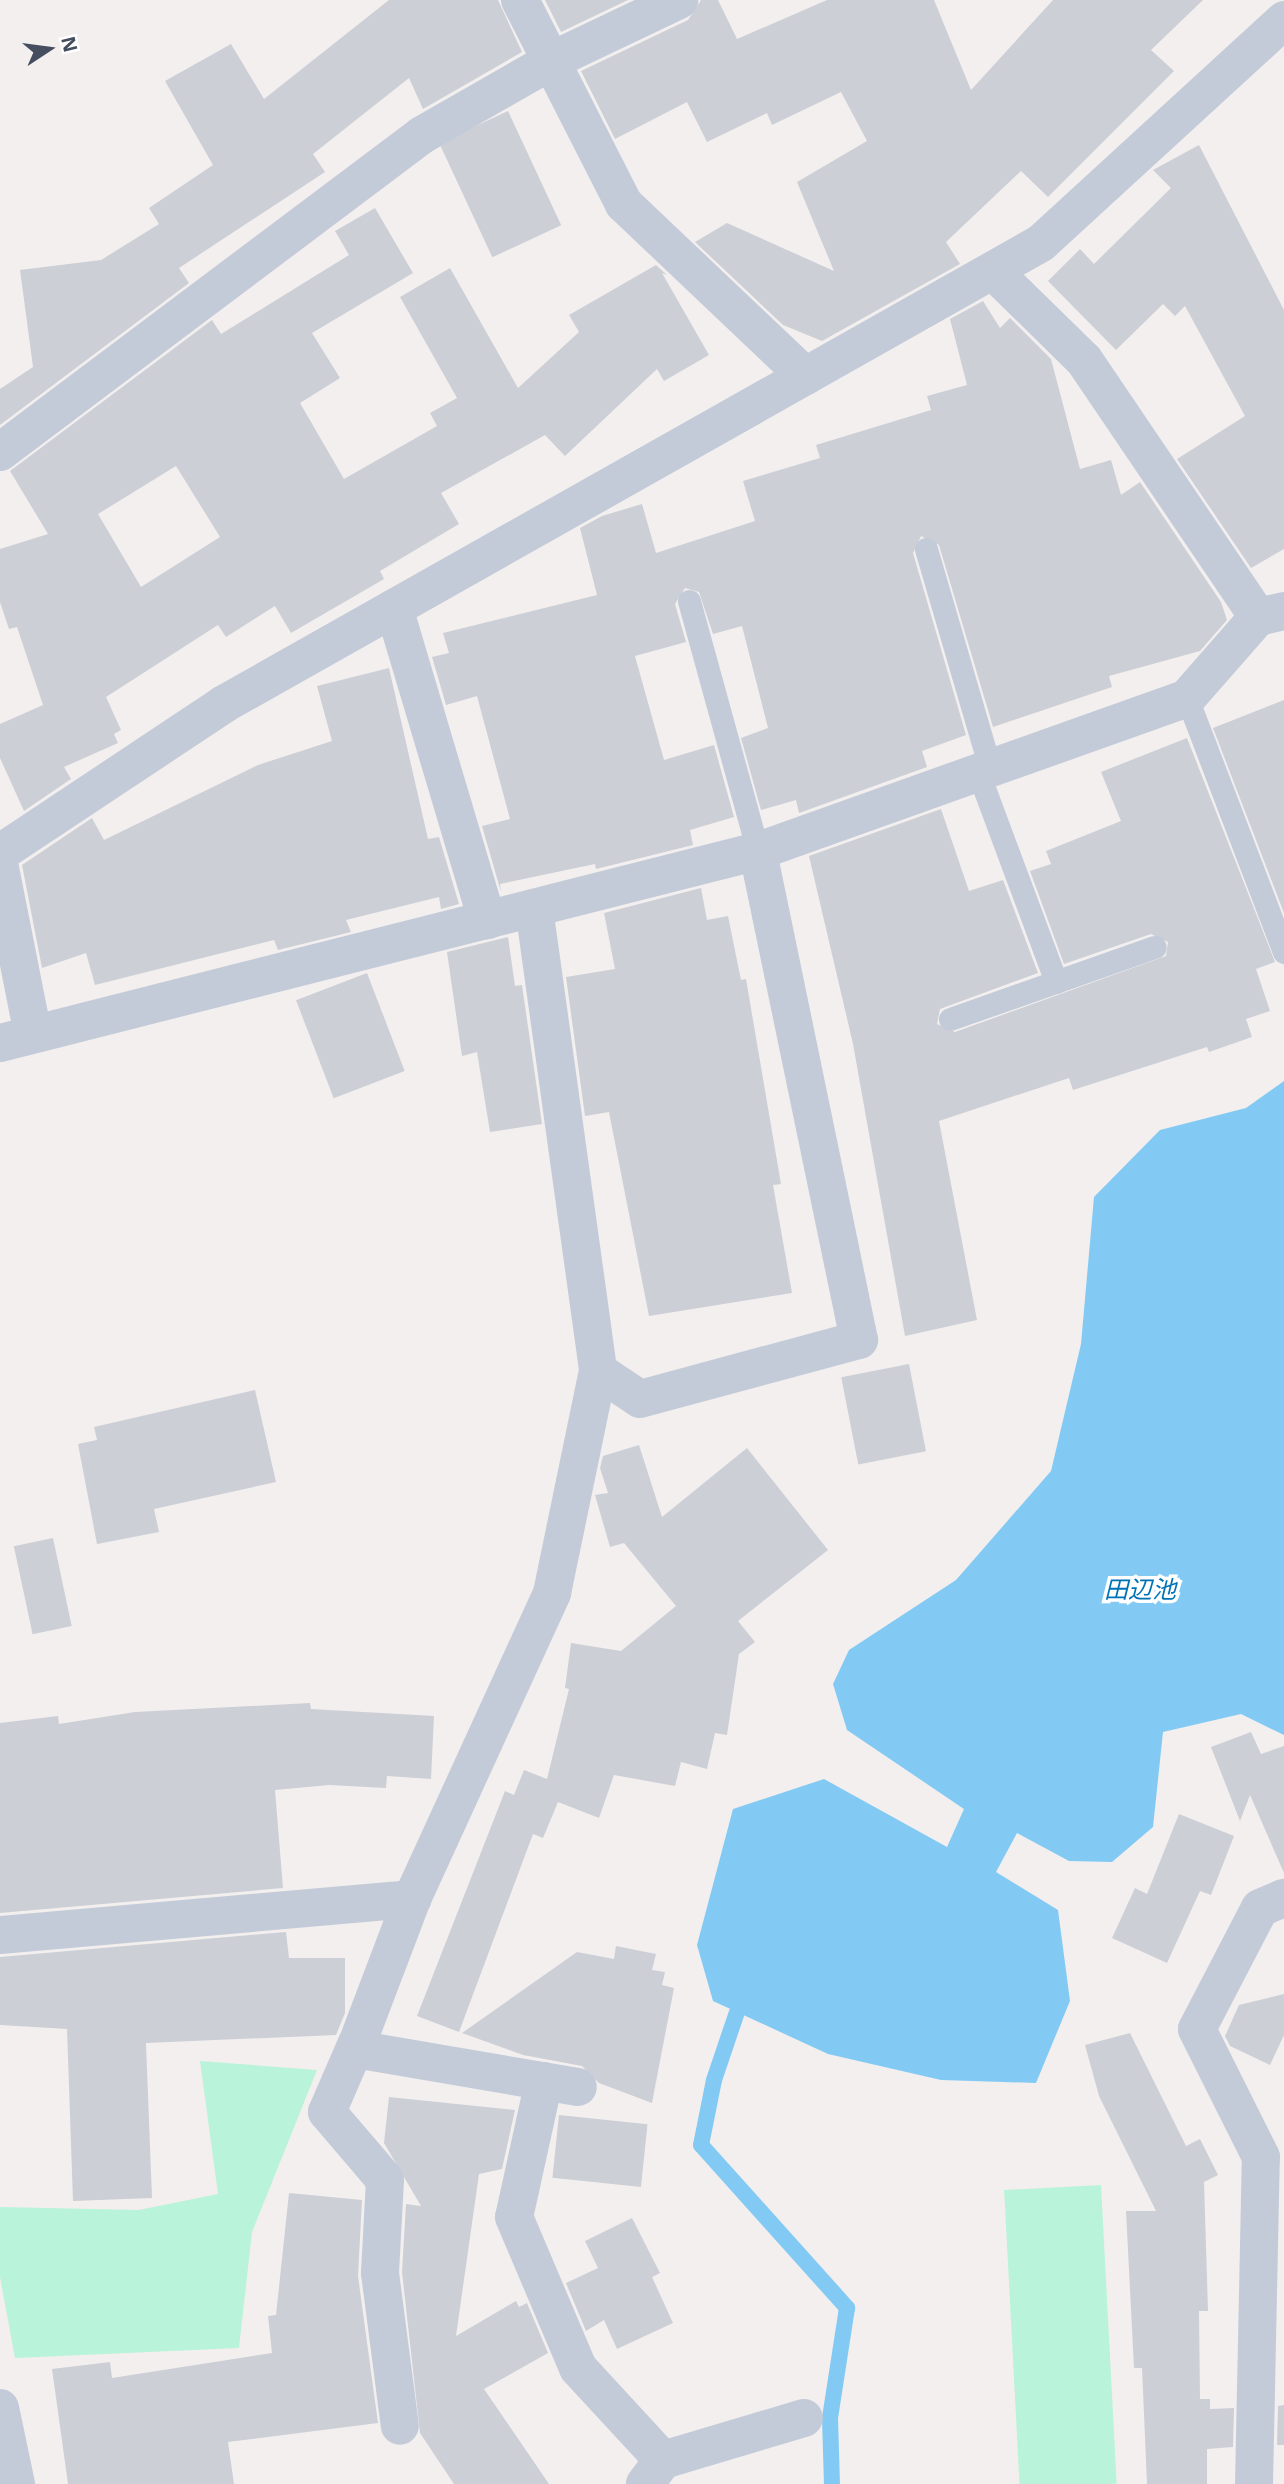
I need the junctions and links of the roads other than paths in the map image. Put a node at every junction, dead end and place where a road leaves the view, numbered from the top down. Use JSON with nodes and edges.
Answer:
{"nodes":[{"id":1,"x":520,"y":0,"type":"edge"},
{"id":2,"x":679,"y":0,"type":"edge"},
{"id":3,"x":1284,"y":20,"type":"edge"},
{"id":4,"x":554,"y":60,"type":"junction"},
{"id":5,"x":993,"y":271,"type":"junction"},
{"id":6,"x":806,"y":376,"type":"junction"},
{"id":7,"x":0,"y":453,"type":"edge"},
{"id":8,"x":926,"y":549,"type":"dead end"},
{"id":9,"x":689,"y":601,"type":"dead end"},
{"id":10,"x":394,"y":608,"type":"junction"},
{"id":11,"x":1271,"y":614,"type":"edge"},
{"id":12,"x":1187,"y":698,"type":"junction"},
{"id":13,"x":984,"y":770,"type":"junction"},
{"id":14,"x":758,"y":851,"type":"junction"},
{"id":15,"x":0,"y":853,"type":"edge"},
{"id":16,"x":0,"y":868,"type":"edge"},
{"id":17,"x":534,"y":908,"type":"junction"},
{"id":18,"x":487,"y":920,"type":"junction"},
{"id":19,"x":1155,"y":947,"type":"dead end"},
{"id":20,"x":1284,"y":952,"type":"edge"},
{"id":21,"x":1056,"y":982,"type":"junction"},
{"id":22,"x":950,"y":1019,"type":"dead end"},
{"id":23,"x":17,"y":1038,"type":"edge"},
{"id":24,"x":598,"y":1371,"type":"junction"},
{"id":25,"x":1284,"y":1898,"type":"edge"},
{"id":26,"x":412,"y":1899,"type":"junction"},
{"id":27,"x":0,"y":1935,"type":"edge"},
{"id":28,"x":356,"y":2045,"type":"junction"},
{"id":29,"x":1272,"y":2305,"type":"edge"},
{"id":30,"x":0,"y":2408,"type":"edge"},
{"id":31,"x":804,"y":2418,"type":"dead end"},
{"id":32,"x":400,"y":2426,"type":"dead end"},
{"id":33,"x":654,"y":2472,"type":"edge"},
{"id":34,"x":16,"y":2484,"type":"edge"},
{"id":35,"x":1254,"y":2484,"type":"edge"}],
"edges":[{"from":1,"to":4,"type":"street"},
{"from":2,"to":4,"type":"street"},
{"from":3,"to":5,"type":"street"},
{"from":4,"to":6,"type":"street"},
{"from":4,"to":7,"type":"street"},
{"from":5,"to":6,"type":"street"},
{"from":5,"to":11,"type":"street"},
{"from":6,"to":10,"type":"street"},
{"from":8,"to":13,"type":"lane"},
{"from":9,"to":14,"type":"lane"},
{"from":10,"to":15,"type":"street"},
{"from":10,"to":18,"type":"street"},
{"from":11,"to":12,"type":"street"},
{"from":12,"to":13,"type":"street"},
{"from":12,"to":20,"type":"lane"},
{"from":13,"to":14,"type":"street"},
{"from":13,"to":21,"type":"lane"},
{"from":14,"to":17,"type":"street"},
{"from":14,"to":24,"type":"street"},
{"from":16,"to":23,"type":"street"},
{"from":17,"to":18,"type":"street"},
{"from":17,"to":24,"type":"street"},
{"from":18,"to":23,"type":"street"},
{"from":19,"to":21,"type":"lane"},
{"from":21,"to":22,"type":"lane"},
{"from":24,"to":26,"type":"street"},
{"from":25,"to":29,"type":"street"},
{"from":26,"to":27,"type":"street"},
{"from":26,"to":28,"type":"street"},
{"from":28,"to":32,"type":"street"},
{"from":28,"to":33,"type":"street"},
{"from":29,"to":35,"type":"street"},
{"from":30,"to":34,"type":"street"},
{"from":31,"to":33,"type":"street"}]}
